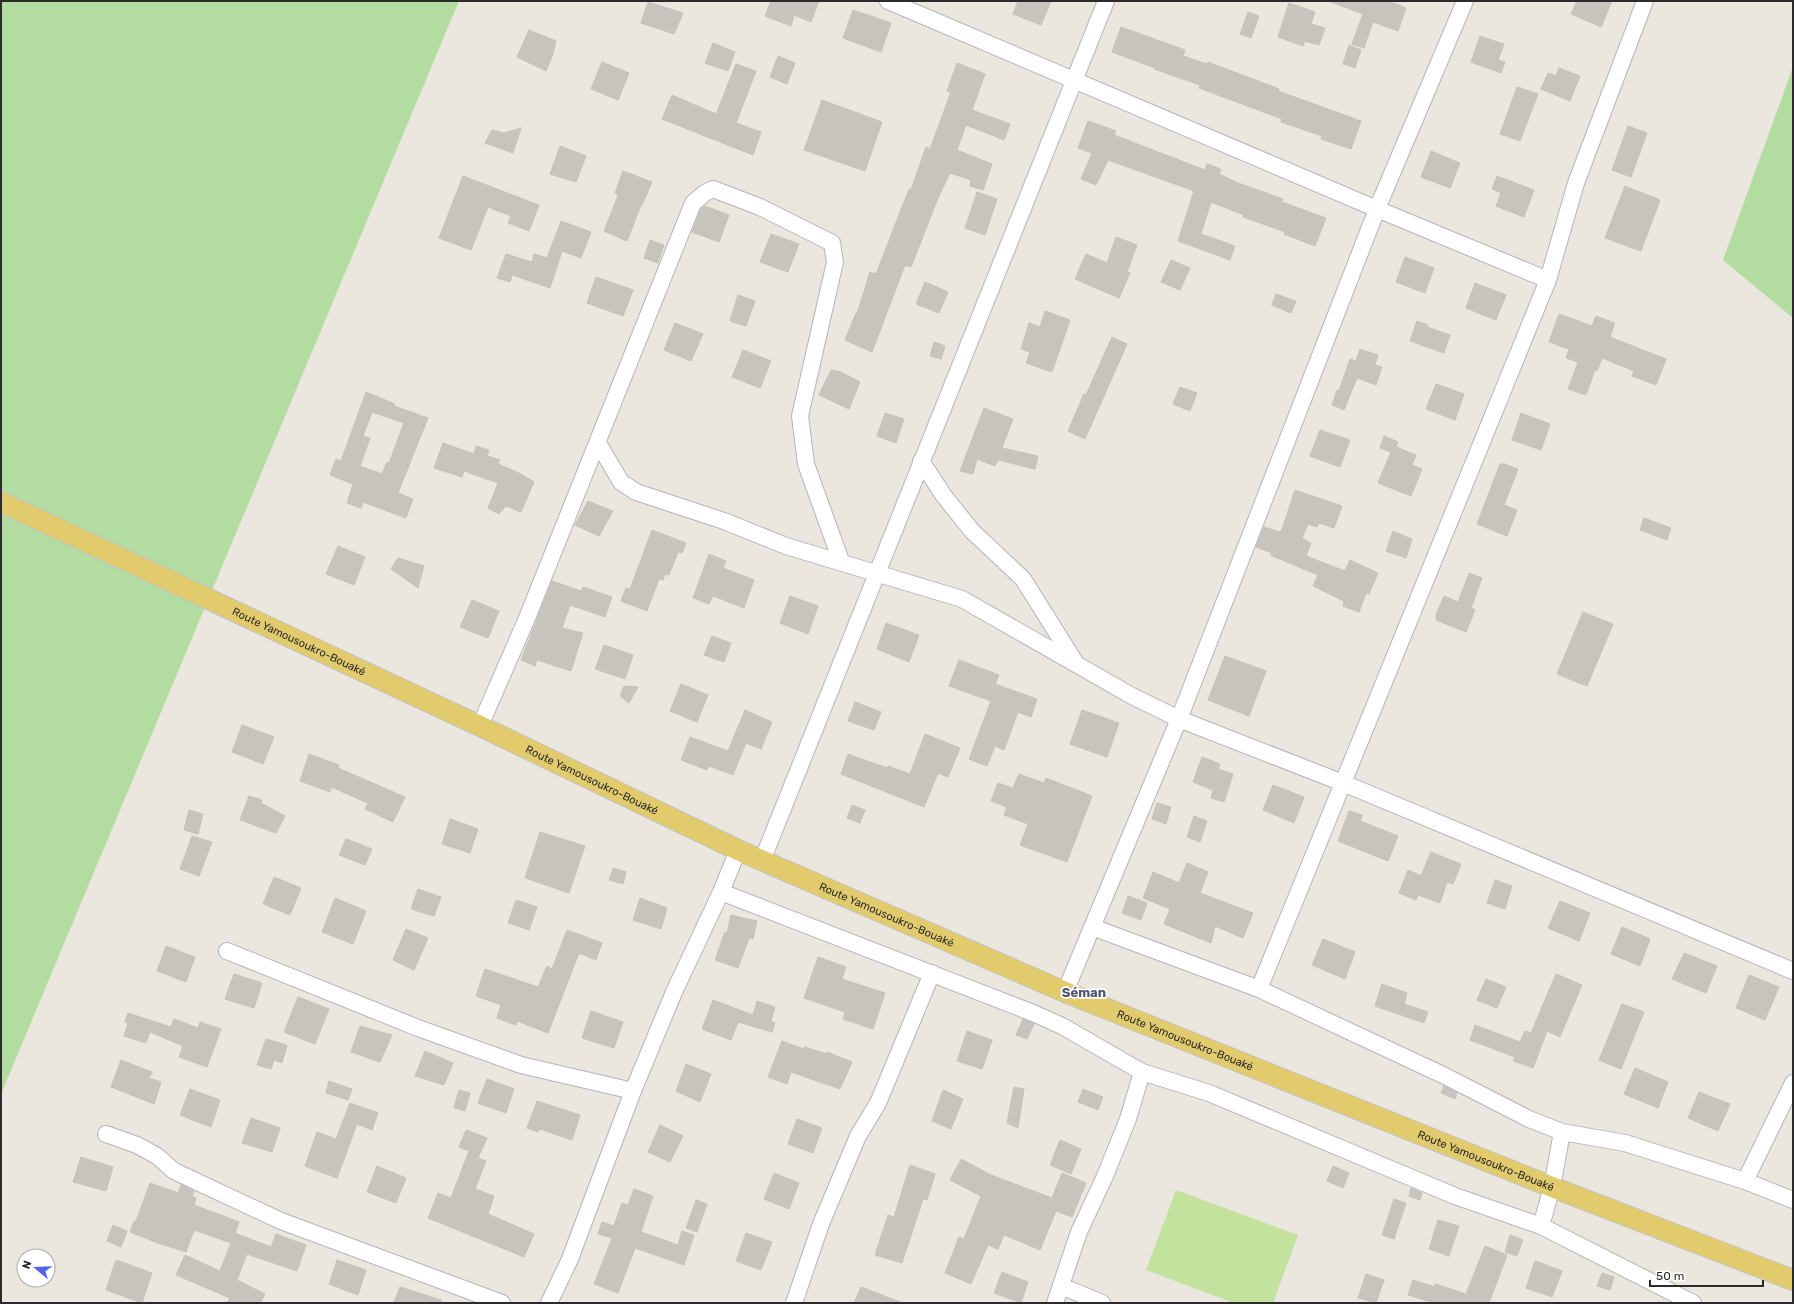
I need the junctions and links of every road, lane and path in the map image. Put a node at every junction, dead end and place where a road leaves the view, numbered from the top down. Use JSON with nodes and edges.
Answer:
{"nodes":[{"id":1,"x":888,"y":1,"type":"edge"},
{"id":2,"x":1106,"y":1,"type":"edge"},
{"id":3,"x":1465,"y":1,"type":"edge"},
{"id":4,"x":1646,"y":1,"type":"edge"},
{"id":5,"x":1074,"y":80,"type":"junction"},
{"id":6,"x":1377,"y":209,"type":"junction"},
{"id":7,"x":1548,"y":280,"type":"junction"},
{"id":8,"x":598,"y":443,"type":"junction"},
{"id":9,"x":921,"y":461,"type":"junction"},
{"id":10,"x":1,"y":502,"type":"edge"},
{"id":11,"x":840,"y":561,"type":"junction"},
{"id":12,"x":876,"y":574,"type":"junction"},
{"id":13,"x":1076,"y":663,"type":"junction"},
{"id":14,"x":1179,"y":719,"type":"junction"},
{"id":15,"x":480,"y":726,"type":"junction"},
{"id":16,"x":1343,"y":782,"type":"junction"},
{"id":17,"x":738,"y":850,"type":"junction"},
{"id":18,"x":762,"y":861,"type":"junction"},
{"id":19,"x":721,"y":892,"type":"junction"},
{"id":20,"x":1092,"y":927,"type":"junction"},
{"id":21,"x":227,"y":951,"type":"dead end"},
{"id":22,"x":1793,"y":971,"type":"edge"},
{"id":23,"x":932,"y":973,"type":"junction"},
{"id":24,"x":1259,"y":989,"type":"junction"},
{"id":25,"x":1065,"y":992,"type":"junction"},
{"id":26,"x":1142,"y":1072,"type":"junction"},
{"id":27,"x":1793,"y":1083,"type":"edge"},
{"id":28,"x":633,"y":1091,"type":"junction"},
{"id":29,"x":1562,"y":1132,"type":"junction"},
{"id":30,"x":106,"y":1134,"type":"dead end"},
{"id":31,"x":1745,"y":1181,"type":"junction"},
{"id":32,"x":1552,"y":1187,"type":"junction"},
{"id":33,"x":1793,"y":1200,"type":"edge"},
{"id":34,"x":1541,"y":1226,"type":"junction"},
{"id":35,"x":1793,"y":1280,"type":"edge"},
{"id":36,"x":1061,"y":1286,"type":"junction"},
{"id":37,"x":502,"y":1303,"type":"edge"},
{"id":38,"x":549,"y":1303,"type":"edge"},
{"id":39,"x":794,"y":1303,"type":"edge"},
{"id":40,"x":1055,"y":1303,"type":"edge"},
{"id":41,"x":1102,"y":1303,"type":"edge"},
{"id":42,"x":1693,"y":1303,"type":"edge"}],
"edges":[{"from":1,"to":5,"type":"street"},
{"from":2,"to":5,"type":"street"},
{"from":3,"to":6,"type":"street"},
{"from":4,"to":7,"type":"street"},
{"from":5,"to":6,"type":"street"},
{"from":5,"to":9,"type":"street"},
{"from":6,"to":7,"type":"street"},
{"from":6,"to":14,"type":"street"},
{"from":7,"to":16,"type":"street"},
{"from":8,"to":11,"type":"street"},
{"from":8,"to":11,"type":"street"},
{"from":8,"to":15,"type":"street"},
{"from":9,"to":12,"type":"street"},
{"from":9,"to":13,"type":"street"},
{"from":10,"to":15,"type":"main road","name":"Route Yamousoukro-Bouaké"},
{"from":11,"to":12,"type":"street"},
{"from":12,"to":13,"type":"street"},
{"from":12,"to":18,"type":"street"},
{"from":13,"to":14,"type":"street"},
{"from":14,"to":16,"type":"street"},
{"from":14,"to":20,"type":"street"},
{"from":15,"to":17,"type":"main road","name":"Route Yamousoukro-Bouaké"},
{"from":16,"to":22,"type":"street"},
{"from":16,"to":24,"type":"street"},
{"from":17,"to":18,"type":"main road","name":"Route Yamousoukro-Bouaké"},
{"from":17,"to":19,"type":"street"},
{"from":18,"to":25,"type":"main road","name":"Route Yamousoukro-Bouaké"},
{"from":19,"to":23,"type":"street"},
{"from":19,"to":28,"type":"street"},
{"from":20,"to":24,"type":"street"},
{"from":20,"to":25,"type":"street"},
{"from":21,"to":28,"type":"street"},
{"from":23,"to":26,"type":"street"},
{"from":23,"to":39,"type":"street"},
{"from":24,"to":29,"type":"street"},
{"from":25,"to":32,"type":"main road","name":"Route Yamousoukro-Bouaké"},
{"from":26,"to":34,"type":"street"},
{"from":26,"to":36,"type":"street"},
{"from":27,"to":31,"type":"street"},
{"from":28,"to":38,"type":"street"},
{"from":29,"to":31,"type":"street"},
{"from":29,"to":32,"type":"street"},
{"from":30,"to":37,"type":"street"},
{"from":31,"to":33,"type":"street"},
{"from":32,"to":34,"type":"street"},
{"from":32,"to":35,"type":"main road","name":"Route Yamousoukro-Bouaké"},
{"from":34,"to":42,"type":"street"},
{"from":36,"to":40,"type":"street"},
{"from":36,"to":41,"type":"street"}]}
